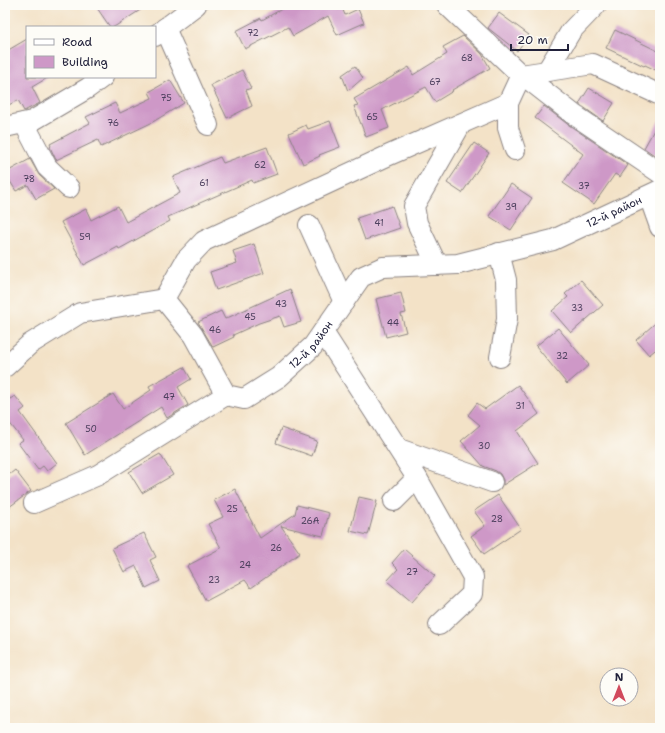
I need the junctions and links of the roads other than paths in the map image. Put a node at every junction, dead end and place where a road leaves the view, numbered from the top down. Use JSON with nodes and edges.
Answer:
{"nodes":[{"id":1,"x":196,"y":5,"type":"edge"},
{"id":2,"x":447,"y":5,"type":"edge"},
{"id":3,"x":596,"y":5,"type":"edge"},
{"id":4,"x":160,"y":32,"type":"edge"},
{"id":5,"x":547,"y":71,"type":"junction"},
{"id":6,"x":522,"y":75,"type":"junction"},
{"id":7,"x":102,"y":78,"type":"edge"},
{"id":8,"x":660,"y":95,"type":"edge"},
{"id":9,"x":508,"y":103,"type":"junction"},
{"id":10,"x":208,"y":124,"type":"dead end"},
{"id":11,"x":461,"y":124,"type":"junction"},
{"id":12,"x":14,"y":125,"type":"edge"},
{"id":13,"x":515,"y":150,"type":"dead end"},
{"id":14,"x":660,"y":173,"type":"edge"},
{"id":15,"x":69,"y":188,"type":"dead end"},
{"id":16,"x":654,"y":193,"type":"edge"},
{"id":17,"x":309,"y":225,"type":"dead end"},
{"id":18,"x":660,"y":227,"type":"edge"},
{"id":19,"x":499,"y":253,"type":"junction"},
{"id":20,"x":437,"y":264,"type":"junction"},
{"id":21,"x":164,"y":299,"type":"junction"},
{"id":22,"x":344,"y":302,"type":"junction"},
{"id":23,"x":323,"y":332,"type":"junction"},
{"id":24,"x":500,"y":357,"type":"dead end"},
{"id":25,"x":5,"y":367,"type":"edge"},
{"id":26,"x":226,"y":395,"type":"junction"},
{"id":27,"x":399,"y":449,"type":"junction"},
{"id":28,"x":417,"y":478,"type":"junction"},
{"id":29,"x":492,"y":482,"type":"dead end"},
{"id":30,"x":394,"y":501,"type":"dead end"},
{"id":31,"x":34,"y":503,"type":"dead end"},
{"id":32,"x":439,"y":625,"type":"dead end"}],
"edges":[{"from":1,"to":4,"type":"street"},
{"from":2,"to":6,"type":"street"},
{"from":3,"to":5,"type":"street"},
{"from":4,"to":10,"type":"street"},
{"from":5,"to":6,"type":"street"},
{"from":5,"to":8,"type":"street"},
{"from":6,"to":9,"type":"street"},
{"from":6,"to":14,"type":"street"},
{"from":7,"to":12,"type":"street"},
{"from":9,"to":11,"type":"street"},
{"from":9,"to":13,"type":"street"},
{"from":11,"to":20,"type":"street"},
{"from":11,"to":21,"type":"street"},
{"from":12,"to":15,"type":"street"},
{"from":16,"to":18,"type":"street"},
{"from":16,"to":19,"type":"street","name":"12-й район"},
{"from":17,"to":22,"type":"street"},
{"from":19,"to":20,"type":"street","name":"12-й район"},
{"from":19,"to":24,"type":"street"},
{"from":20,"to":22,"type":"street","name":"12-й район"},
{"from":21,"to":25,"type":"street"},
{"from":21,"to":26,"type":"street"},
{"from":22,"to":23,"type":"street","name":"12-й район"},
{"from":23,"to":26,"type":"street","name":"12-й район"},
{"from":23,"to":27,"type":"street"},
{"from":26,"to":31,"type":"street"},
{"from":27,"to":28,"type":"street"},
{"from":27,"to":29,"type":"street"},
{"from":28,"to":30,"type":"street"},
{"from":28,"to":32,"type":"street"}]}
